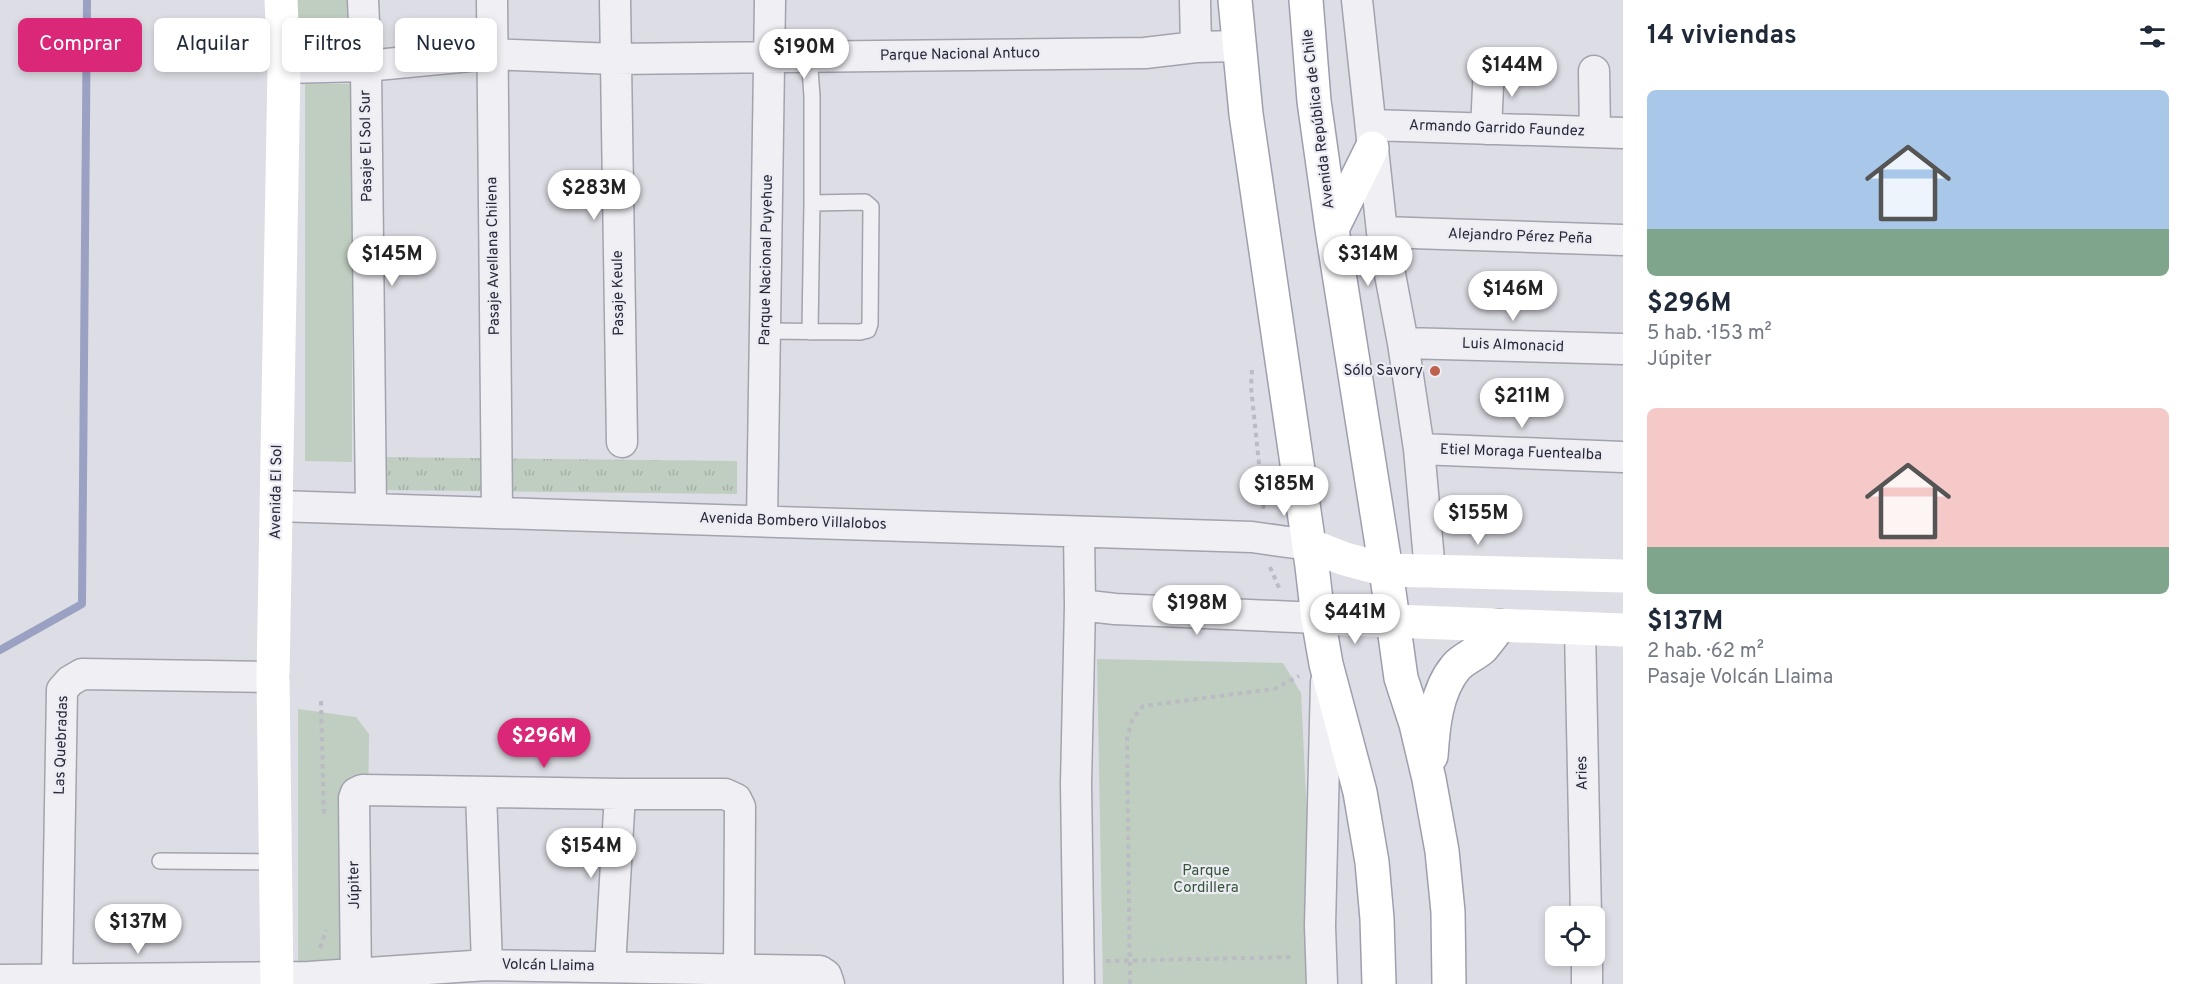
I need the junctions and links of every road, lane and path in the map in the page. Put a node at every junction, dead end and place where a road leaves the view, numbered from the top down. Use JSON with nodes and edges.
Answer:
{"nodes":[{"id":1,"x":280,"y":0,"type":"edge"},
{"id":2,"x":363,"y":0,"type":"edge"},
{"id":3,"x":492,"y":0,"type":"edge"},
{"id":4,"x":615,"y":0,"type":"edge"},
{"id":5,"x":770,"y":0,"type":"edge"},
{"id":6,"x":1195,"y":0,"type":"edge"},
{"id":7,"x":1235,"y":0,"type":"edge"},
{"id":8,"x":1306,"y":0,"type":"edge"},
{"id":9,"x":1357,"y":0,"type":"edge"},
{"id":10,"x":364,"y":18,"type":"edge"},
{"id":11,"x":492,"y":18,"type":"edge"},
{"id":12,"x":282,"y":34,"type":"edge"},
{"id":13,"x":1240,"y":46,"type":"junction"},
{"id":14,"x":1196,"y":47,"type":"junction"},
{"id":15,"x":497,"y":54,"type":"edge"},
{"id":16,"x":809,"y":56,"type":"junction"},
{"id":17,"x":770,"y":57,"type":"junction"},
{"id":18,"x":615,"y":60,"type":"junction"},
{"id":19,"x":1489,"y":66,"type":"dead end"},
{"id":20,"x":1594,"y":71,"type":"dead end"},
{"id":21,"x":284,"y":72,"type":"edge"},
{"id":22,"x":366,"y":72,"type":"edge"},
{"id":23,"x":491,"y":72,"type":"edge"},
{"id":24,"x":1486,"y":129,"type":"junction"},
{"id":25,"x":1609,"y":132,"type":"edge"},
{"id":26,"x":1371,"y":136,"type":"junction"},
{"id":27,"x":812,"y":203,"type":"junction"},
{"id":28,"x":1332,"y":229,"type":"junction"},
{"id":29,"x":1382,"y":232,"type":"junction"},
{"id":30,"x":1623,"y":240,"type":"edge"},
{"id":31,"x":765,"y":332,"type":"junction"},
{"id":32,"x":810,"y":332,"type":"junction"},
{"id":33,"x":1403,"y":343,"type":"junction"},
{"id":34,"x":1623,"y":349,"type":"edge"},
{"id":35,"x":622,"y":442,"type":"dead end"},
{"id":36,"x":1419,"y":449,"type":"junction"},
{"id":37,"x":1623,"y":457,"type":"edge"},
{"id":38,"x":277,"y":506,"type":"junction"},
{"id":39,"x":371,"y":509,"type":"junction"},
{"id":40,"x":497,"y":511,"type":"junction"},
{"id":41,"x":762,"y":521,"type":"junction"},
{"id":42,"x":1079,"y":532,"type":"junction"},
{"id":43,"x":1309,"y":545,"type":"junction"},
{"id":44,"x":1386,"y":570,"type":"junction"},
{"id":45,"x":1430,"y":571,"type":"junction"},
{"id":46,"x":1623,"y":576,"type":"edge"},
{"id":47,"x":1080,"y":605,"type":"junction"},
{"id":48,"x":1318,"y":618,"type":"junction"},
{"id":49,"x":1393,"y":621,"type":"junction"},
{"id":50,"x":1499,"y":626,"type":"junction"},
{"id":51,"x":1581,"y":628,"type":"junction"},
{"id":52,"x":1623,"y":630,"type":"edge"},
{"id":53,"x":1326,"y":664,"type":"junction"},
{"id":54,"x":273,"y":676,"type":"junction"},
{"id":55,"x":321,"y":701,"type":"dead end"},
{"id":56,"x":1430,"y":779,"type":"junction"},
{"id":57,"x":481,"y":792,"type":"junction"},
{"id":58,"x":620,"y":794,"type":"junction"},
{"id":59,"x":324,"y":827,"type":"dead end"},
{"id":60,"x":160,"y":861,"type":"dead end"},
{"id":61,"x":276,"y":862,"type":"junction"},
{"id":62,"x":1586,"y":906,"type":"edge"},
{"id":63,"x":326,"y":918,"type":"dead end"},
{"id":64,"x":487,"y":965,"type":"junction"},
{"id":65,"x":1587,"y":966,"type":"edge"},
{"id":66,"x":610,"y":967,"type":"junction"},
{"id":67,"x":739,"y":970,"type":"junction"},
{"id":68,"x":1321,"y":970,"type":"edge"},
{"id":69,"x":1079,"y":973,"type":"edge"},
{"id":70,"x":309,"y":977,"type":"junction"},
{"id":71,"x":825,"y":977,"type":"edge"},
{"id":72,"x":356,"y":978,"type":"edge"},
{"id":73,"x":0,"y":980,"type":"edge"},
{"id":74,"x":57,"y":980,"type":"junction"},
{"id":75,"x":277,"y":981,"type":"edge"},
{"id":76,"x":1378,"y":984,"type":"edge"},
{"id":77,"x":1449,"y":984,"type":"edge"},
{"id":78,"x":1587,"y":984,"type":"edge"}],
"edges":[{"from":1,"to":12,"type":"main road","name":"Avenida El Sol"},
{"from":2,"to":10,"type":"street","name":"Pasaje El Sol Sur"},
{"from":3,"to":11,"type":"street","name":"Pasaje Avellana Chilena"},
{"from":4,"to":18,"type":"street","name":"Pasaje Keule"},
{"from":5,"to":17,"type":"street","name":"Parque Nacional Puyehue"},
{"from":6,"to":14,"type":"street"},
{"from":7,"to":13,"type":"main road"},
{"from":8,"to":28,"type":"main road","name":"Avenida República de Chile"},
{"from":9,"to":26,"type":"street"},
{"from":13,"to":14,"type":"street","name":"Parque Nacional Antuco"},
{"from":13,"to":43,"type":"main road"},
{"from":14,"to":16,"type":"street","name":"Parque Nacional Antuco"},
{"from":15,"to":18,"type":"street","name":"Parque Nacional Antuco"},
{"from":16,"to":17,"type":"street","name":"Parque Nacional Antuco"},
{"from":16,"to":27,"type":"lane"},
{"from":17,"to":18,"type":"street","name":"Parque Nacional Antuco"},
{"from":17,"to":31,"type":"street","name":"Parque Nacional Puyehue"},
{"from":18,"to":35,"type":"street","name":"Pasaje Keule"},
{"from":19,"to":24,"type":"street"},
{"from":20,"to":25,"type":"street"},
{"from":21,"to":38,"type":"main road","name":"Avenida El Sol"},
{"from":22,"to":39,"type":"street","name":"Pasaje El Sol Sur"},
{"from":23,"to":40,"type":"street","name":"Pasaje Avellana Chilena"},
{"from":24,"to":25,"type":"street","name":"Armando Garrido Faundez"},
{"from":24,"to":26,"type":"street","name":"Armando Garrido Faundez"},
{"from":26,"to":28,"type":"main road"},
{"from":26,"to":29,"type":"street"},
{"from":27,"to":32,"type":"lane"},
{"from":27,"to":32,"type":"lane"},
{"from":28,"to":44,"type":"main road","name":"Avenida República de Chile"},
{"from":29,"to":30,"type":"street","name":"Alejandro Pérez Peña"},
{"from":29,"to":33,"type":"street"},
{"from":31,"to":32,"type":"lane"},
{"from":31,"to":41,"type":"street","name":"Parque Nacional Puyehue"},
{"from":33,"to":34,"type":"street","name":"Luis Almonacid"},
{"from":33,"to":36,"type":"street"},
{"from":36,"to":37,"type":"street","name":"Etiel Moraga Fuentealba"},
{"from":36,"to":45,"type":"street"},
{"from":38,"to":39,"type":"street","name":"Avenida Bombero Villalobos"},
{"from":38,"to":54,"type":"main road","name":"Avenida El Sol"},
{"from":39,"to":40,"type":"street","name":"Avenida Bombero Villalobos"},
{"from":40,"to":41,"type":"street","name":"Avenida Bombero Villalobos"},
{"from":41,"to":42,"type":"street","name":"Avenida Bombero Villalobos"},
{"from":42,"to":43,"type":"street","name":"Avenida Bombero Villalobos"},
{"from":42,"to":47,"type":"street"},
{"from":43,"to":44,"type":"main road"},
{"from":43,"to":48,"type":"main road"},
{"from":44,"to":45,"type":"main road"},
{"from":44,"to":49,"type":"main road","name":"Avenida República de Chile"},
{"from":45,"to":46,"type":"main road"},
{"from":47,"to":48,"type":"street"},
{"from":47,"to":69,"type":"street"},
{"from":48,"to":49,"type":"main road"},
{"from":48,"to":53,"type":"main road"},
{"from":49,"to":50,"type":"main road"},
{"from":49,"to":56,"type":"main road","name":"Avenida República de Chile"},
{"from":50,"to":51,"type":"main road"},
{"from":50,"to":56,"type":"main road"},
{"from":51,"to":52,"type":"main road"},
{"from":51,"to":62,"type":"street","name":"Aries"},
{"from":53,"to":68,"type":"street"},
{"from":53,"to":76,"type":"main road"},
{"from":54,"to":61,"type":"main road","name":"Avenida El Sol"},
{"from":54,"to":74,"type":"street","name":"Las Quebradas"},
{"from":55,"to":59,"type":"path"},
{"from":56,"to":77,"type":"main road","name":"Avenida República de Chile"},
{"from":57,"to":58,"type":"street"},
{"from":57,"to":64,"type":"street"},
{"from":57,"to":72,"type":"street","name":"Júpiter"},
{"from":58,"to":66,"type":"street"},
{"from":58,"to":67,"type":"street"},
{"from":60,"to":61,"type":"lane"},
{"from":61,"to":75,"type":"main road","name":"Avenida El Sol"},
{"from":63,"to":70,"type":"path"},
{"from":64,"to":66,"type":"street","name":"Volcán Llaima"},
{"from":64,"to":72,"type":"street","name":"Volcán Llaima"},
{"from":65,"to":78,"type":"street"},
{"from":66,"to":67,"type":"street","name":"Volcán Llaima"},
{"from":67,"to":71,"type":"street","name":"Volcán Llaima"},
{"from":68,"to":69,"type":"path"},
{"from":70,"to":72,"type":"street","name":"Volcán Llaima"},
{"from":70,"to":75,"type":"street","name":"Volcán Llaima"},
{"from":73,"to":74,"type":"street","name":"Volcán Llaima"},
{"from":74,"to":75,"type":"street","name":"Volcán Llaima"}]}
